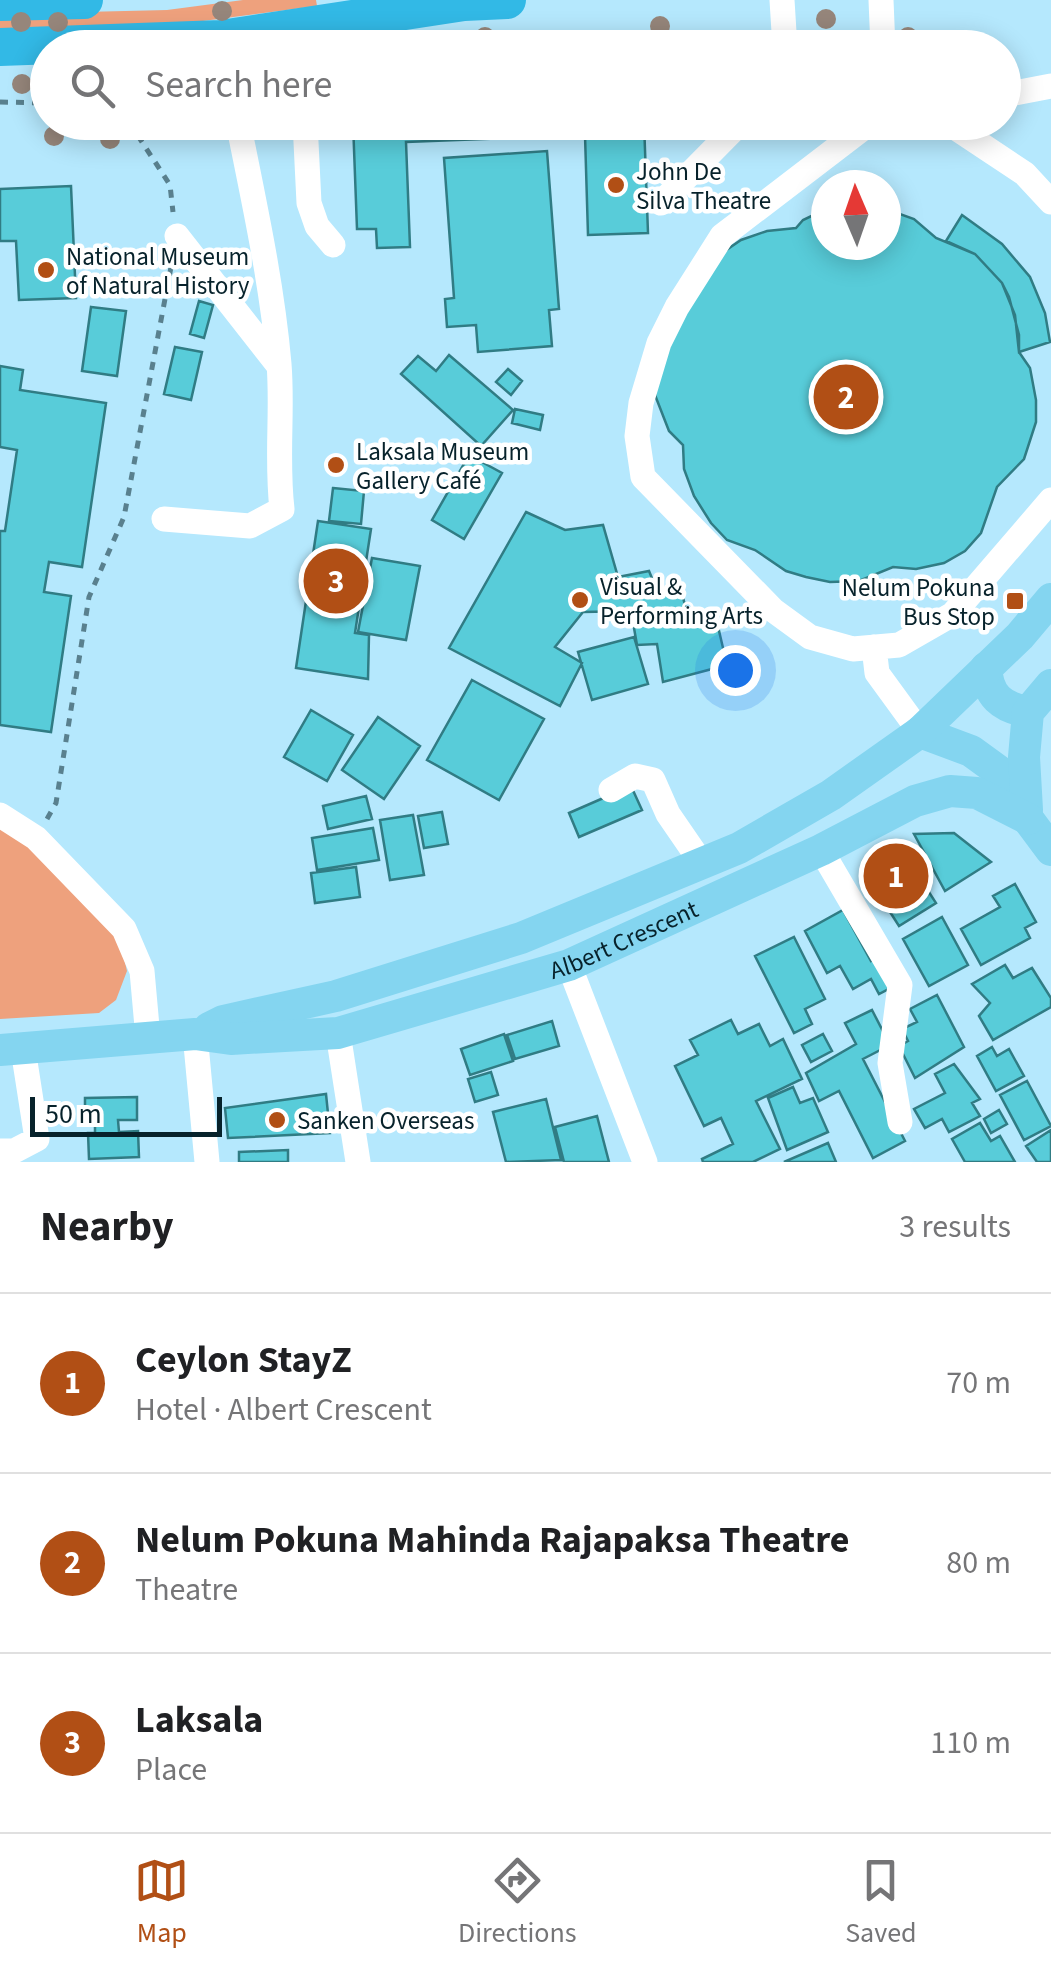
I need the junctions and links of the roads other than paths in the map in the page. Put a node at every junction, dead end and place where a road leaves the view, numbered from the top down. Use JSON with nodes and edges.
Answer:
{"nodes":[{"id":1,"x":84,"y":0,"type":"edge"},
{"id":2,"x":507,"y":0,"type":"edge"},
{"id":3,"x":782,"y":0,"type":"edge"},
{"id":4,"x":881,"y":0,"type":"edge"},
{"id":5,"x":0,"y":2,"type":"edge"},
{"id":6,"x":336,"y":30,"type":"edge"},
{"id":7,"x":784,"y":30,"type":"edge"},
{"id":8,"x":882,"y":30,"type":"edge"},
{"id":9,"x":0,"y":46,"type":"edge"},
{"id":10,"x":30,"y":46,"type":"edge"},
{"id":11,"x":1051,"y":86,"type":"edge"},
{"id":12,"x":1021,"y":92,"type":"edge"},
{"id":13,"x":242,"y":140,"type":"edge"},
{"id":14,"x":306,"y":140,"type":"edge"},
{"id":15,"x":723,"y":140,"type":"edge"},
{"id":16,"x":847,"y":140,"type":"edge"},
{"id":17,"x":974,"y":140,"type":"edge"},
{"id":18,"x":1051,"y":202,"type":"edge"},
{"id":19,"x":661,"y":203,"type":"dead end"},
{"id":20,"x":177,"y":236,"type":"road end"},
{"id":21,"x":332,"y":244,"type":"dead end"},
{"id":22,"x":279,"y":366,"type":"junction"},
{"id":23,"x":1051,"y":500,"type":"edge"},
{"id":24,"x":164,"y":519,"type":"dead end"},
{"id":25,"x":1051,"y":599,"type":"edge"},
{"id":26,"x":874,"y":647,"type":"junction"},
{"id":27,"x":986,"y":668,"type":"junction"},
{"id":28,"x":1051,"y":685,"type":"edge"},
{"id":29,"x":1028,"y":712,"type":"junction"},
{"id":30,"x":920,"y":732,"type":"junction"},
{"id":31,"x":611,"y":790,"type":"dead end"},
{"id":32,"x":0,"y":815,"type":"edge"},
{"id":33,"x":1028,"y":820,"type":"junction"},
{"id":34,"x":821,"y":850,"type":"junction"},
{"id":35,"x":1051,"y":850,"type":"edge"},
{"id":36,"x":701,"y":862,"type":"junction"},
{"id":37,"x":647,"y":886,"type":"junction"},
{"id":38,"x":624,"y":940,"type":"junction"},
{"id":39,"x":570,"y":965,"type":"junction"},
{"id":40,"x":338,"y":1033,"type":"junction"},
{"id":41,"x":196,"y":1034,"type":"junction"},
{"id":42,"x":148,"y":1038,"type":"junction"},
{"id":43,"x":12,"y":1050,"type":"edge"},
{"id":44,"x":900,"y":1122,"type":"dead end"},
{"id":45,"x":0,"y":1152,"type":"edge"},
{"id":46,"x":208,"y":1162,"type":"edge"},
{"id":47,"x":358,"y":1162,"type":"edge"},
{"id":48,"x":645,"y":1162,"type":"edge"}],
"edges":[{"from":1,"to":5,"type":"highway"},
{"from":2,"to":6,"type":"highway"},
{"from":3,"to":7,"type":"street"},
{"from":4,"to":8,"type":"street"},
{"from":9,"to":10,"type":"highway"},
{"from":11,"to":12,"type":"street"},
{"from":13,"to":22,"type":"street"},
{"from":14,"to":21,"type":"street"},
{"from":15,"to":19,"type":"street"},
{"from":16,"to":26,"type":"street"},
{"from":17,"to":18,"type":"street"},
{"from":20,"to":22,"type":"street"},
{"from":22,"to":24,"type":"street"},
{"from":23,"to":26,"type":"street"},
{"from":25,"to":27,"type":"main road","name":"Albert Crescent"},
{"from":26,"to":30,"type":"street"},
{"from":27,"to":29,"type":"main road"},
{"from":27,"to":30,"type":"main road","name":"Albert Crescent"},
{"from":28,"to":29,"type":"main road"},
{"from":29,"to":33,"type":"main road"},
{"from":30,"to":33,"type":"main road"},
{"from":30,"to":36,"type":"main road","name":"Albert Crescent"},
{"from":31,"to":36,"type":"street"},
{"from":32,"to":42,"type":"street"},
{"from":33,"to":34,"type":"main road","name":"Albert Crescent"},
{"from":33,"to":35,"type":"main road"},
{"from":34,"to":38,"type":"main road","name":"Albert Crescent"},
{"from":34,"to":44,"type":"street"},
{"from":36,"to":37,"type":"main road","name":"Albert Crescent"},
{"from":37,"to":38,"type":"main road"},
{"from":37,"to":41,"type":"main road","name":"Albert Crescent"},
{"from":38,"to":39,"type":"main road","name":"Albert Crescent"},
{"from":39,"to":40,"type":"main road","name":"Albert Crescent"},
{"from":39,"to":48,"type":"street"},
{"from":40,"to":41,"type":"main road","name":"Albert Crescent"},
{"from":40,"to":47,"type":"street"},
{"from":41,"to":42,"type":"main road","name":"Albert Crescent"},
{"from":41,"to":46,"type":"street"},
{"from":42,"to":43,"type":"main road","name":"Albert Crescent"},
{"from":43,"to":45,"type":"street"}]}
